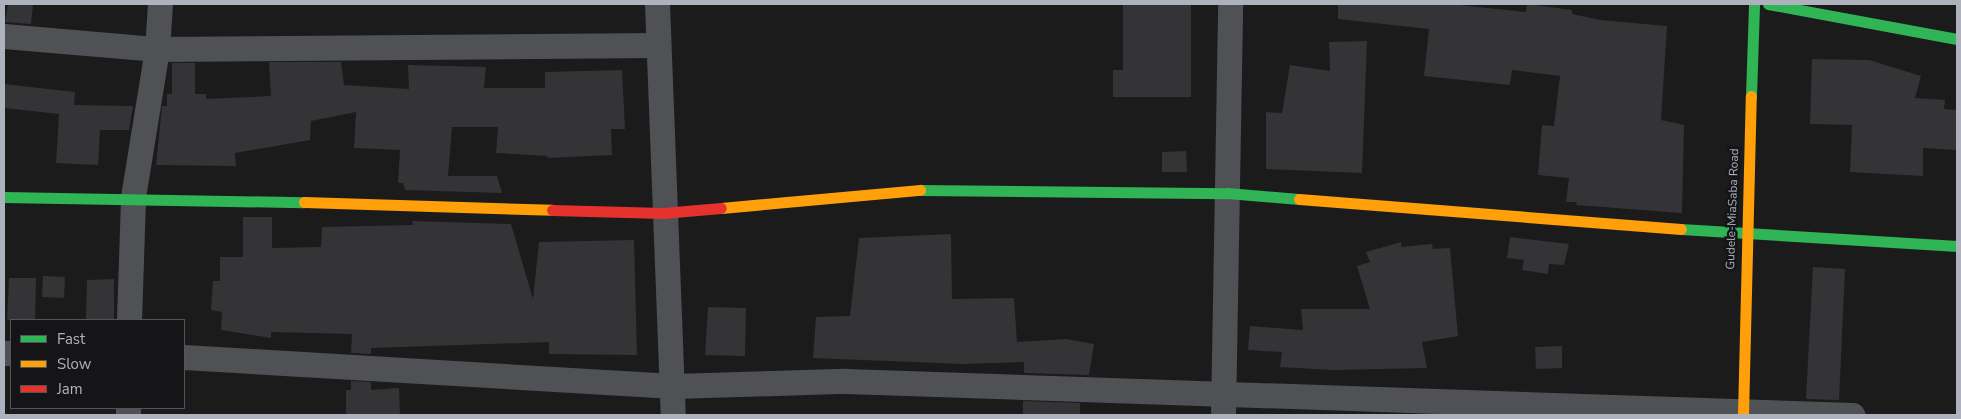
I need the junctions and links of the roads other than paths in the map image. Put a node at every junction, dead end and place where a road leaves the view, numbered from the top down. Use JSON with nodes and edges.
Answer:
{"nodes":[{"id":1,"x":160,"y":4,"type":"edge"},
{"id":2,"x":657,"y":4,"type":"edge"},
{"id":3,"x":1230,"y":4,"type":"edge"},
{"id":4,"x":1754,"y":4,"type":"edge"},
{"id":5,"x":1768,"y":4,"type":"edge"},
{"id":6,"x":4,"y":36,"type":"edge"},
{"id":7,"x":1957,"y":39,"type":"edge"},
{"id":8,"x":657,"y":45,"type":"junction"},
{"id":9,"x":156,"y":49,"type":"junction"},
{"id":10,"x":1227,"y":193,"type":"junction"},
{"id":11,"x":133,"y":196,"type":"junction"},
{"id":12,"x":4,"y":198,"type":"edge"},
{"id":13,"x":664,"y":213,"type":"junction"},
{"id":14,"x":1746,"y":234,"type":"junction"},
{"id":15,"x":1957,"y":246,"type":"edge"},
{"id":16,"x":129,"y":319,"type":"edge"},
{"id":17,"x":185,"y":357,"type":"edge"},
{"id":18,"x":673,"y":386,"type":"junction"},
{"id":19,"x":1223,"y":403,"type":"edge"},
{"id":20,"x":1743,"y":414,"type":"edge"},
{"id":21,"x":673,"y":415,"type":"edge"},
{"id":22,"x":1852,"y":415,"type":"edge"}],
"edges":[{"from":1,"to":9,"type":"street"},
{"from":2,"to":8,"type":"street"},
{"from":3,"to":10,"type":"street"},
{"from":4,"to":14,"type":"street","name":"Gudele-MiaSaba Road"},
{"from":5,"to":7,"type":"street"},
{"from":6,"to":9,"type":"street"},
{"from":8,"to":9,"type":"street"},
{"from":8,"to":13,"type":"street"},
{"from":9,"to":11,"type":"street"},
{"from":10,"to":13,"type":"street"},
{"from":10,"to":14,"type":"street"},
{"from":10,"to":19,"type":"street"},
{"from":11,"to":12,"type":"street"},
{"from":11,"to":13,"type":"street"},
{"from":11,"to":16,"type":"street"},
{"from":13,"to":18,"type":"street"},
{"from":14,"to":15,"type":"street"},
{"from":14,"to":20,"type":"street","name":"Gudele-MiaSaba Road"},
{"from":17,"to":18,"type":"street"},
{"from":18,"to":19,"type":"street"},
{"from":18,"to":21,"type":"street"},
{"from":19,"to":20,"type":"street"},
{"from":20,"to":22,"type":"street"}]}
